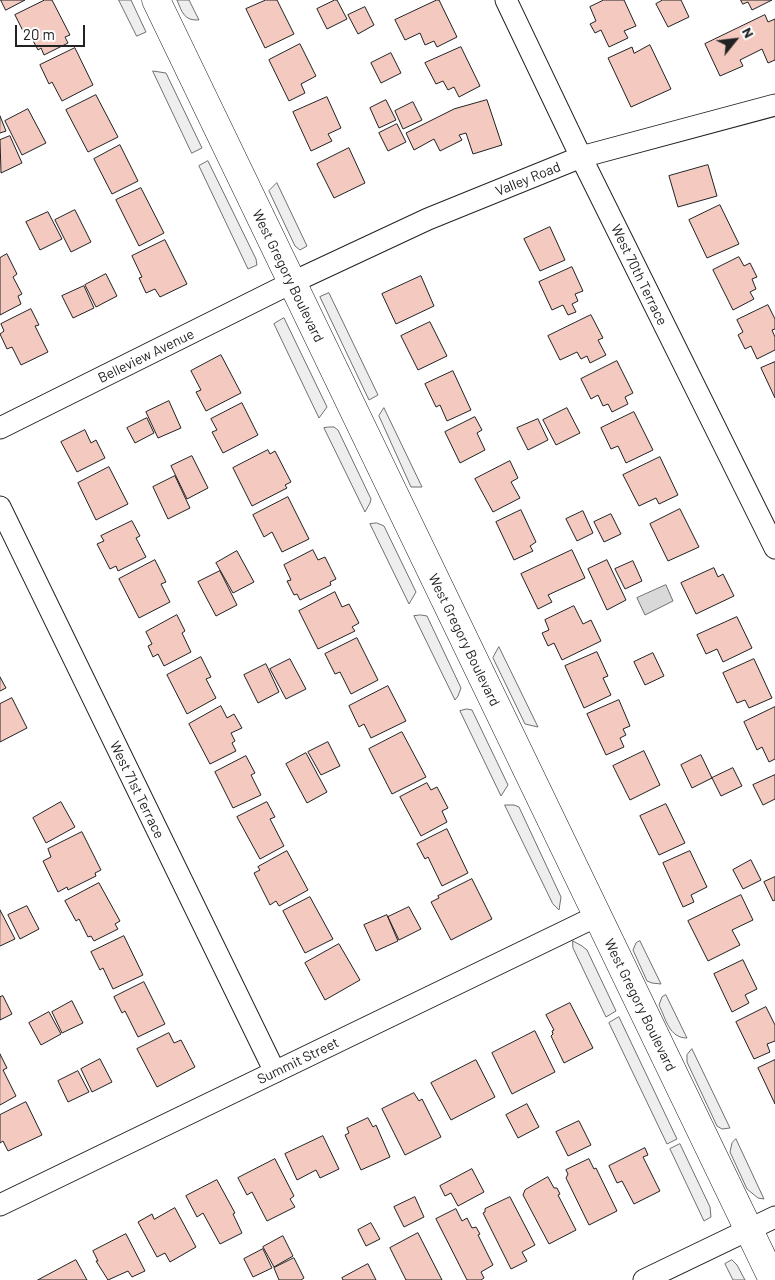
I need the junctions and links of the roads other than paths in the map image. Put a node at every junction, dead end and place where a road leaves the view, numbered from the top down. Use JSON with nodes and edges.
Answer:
{"nodes":[{"id":1,"x":156,"y":0,"type":"edge"},
{"id":2,"x":506,"y":0,"type":"edge"},
{"id":3,"x":775,"y":105,"type":"edge"},
{"id":4,"x":581,"y":157,"type":"junction"},
{"id":5,"x":291,"y":283,"type":"junction"},
{"id":6,"x":0,"y":428,"type":"edge"},
{"id":7,"x":0,"y":507,"type":"edge"},
{"id":8,"x":775,"y":548,"type":"edge"},
{"id":9,"x":597,"y":916,"type":"junction"},
{"id":10,"x":275,"y":1072,"type":"junction"},
{"id":11,"x":0,"y":1205,"type":"edge"},
{"id":12,"x":775,"y":1217,"type":"edge"},
{"id":13,"x":749,"y":1229,"type":"junction"},
{"id":14,"x":644,"y":1280,"type":"edge"},
{"id":15,"x":773,"y":1280,"type":"edge"}],
"edges":[{"from":1,"to":5,"type":"main road","name":"West Gregory Boulevard"},
{"from":2,"to":4,"type":"street","name":"West 70th Terrace"},
{"from":3,"to":4,"type":"street","name":"Valley Road"},
{"from":4,"to":5,"type":"street","name":"Valley Road"},
{"from":4,"to":8,"type":"street","name":"West 70th Terrace"},
{"from":5,"to":6,"type":"street","name":"Belleview Avenue"},
{"from":5,"to":9,"type":"main road","name":"West Gregory Boulevard"},
{"from":7,"to":10,"type":"street","name":"West 71st Terrace"},
{"from":9,"to":10,"type":"street","name":"Summit Street"},
{"from":9,"to":13,"type":"main road","name":"West Gregory Boulevard"},
{"from":10,"to":11,"type":"street","name":"Summit Street"},
{"from":12,"to":13,"type":"street"},
{"from":13,"to":14,"type":"street"},
{"from":13,"to":15,"type":"main road","name":"West Gregory Boulevard"}]}
